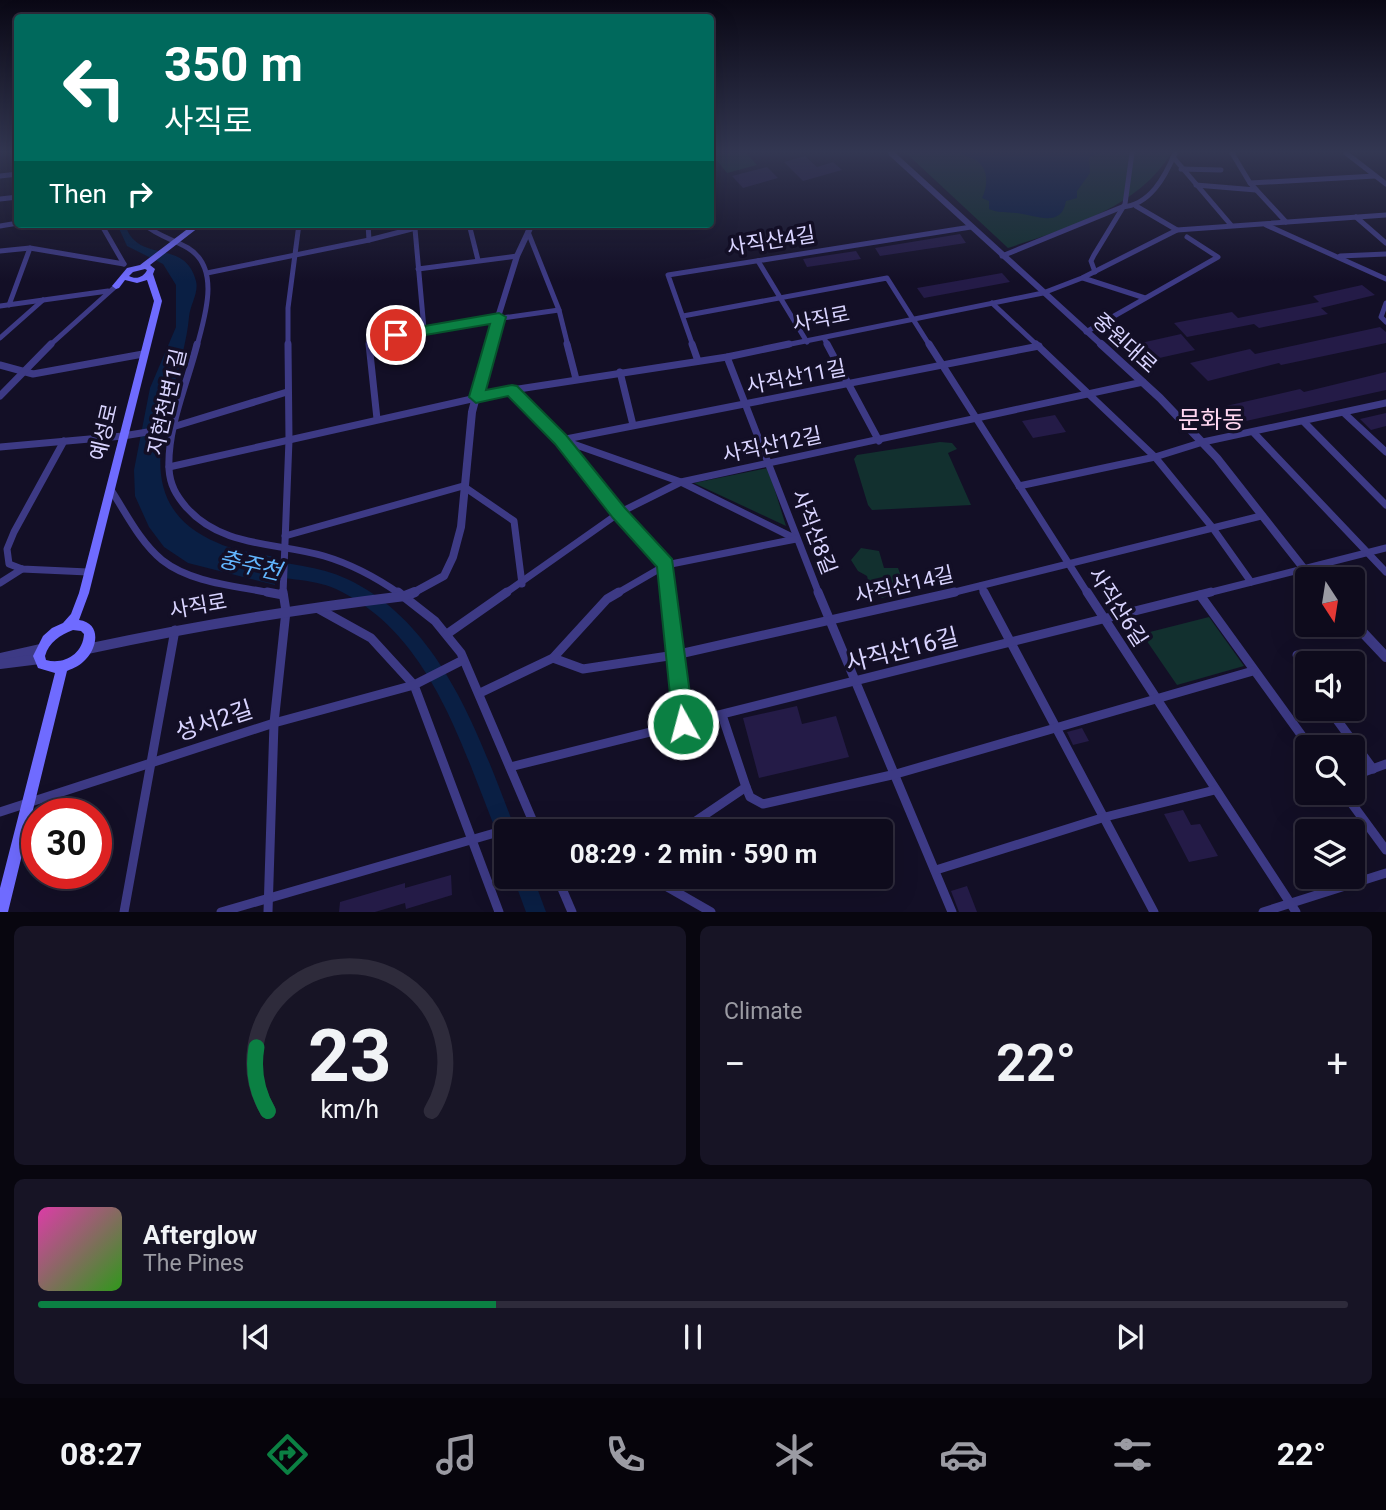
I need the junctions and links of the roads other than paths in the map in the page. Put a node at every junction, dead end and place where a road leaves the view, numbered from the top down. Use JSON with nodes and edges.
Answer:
{"nodes":[{"id":1,"x":937,"y":196,"type":"edge"},
{"id":2,"x":1126,"y":196,"type":"edge"},
{"id":3,"x":1147,"y":196,"type":"edge"},
{"id":4,"x":1205,"y":196,"type":"edge"},
{"id":5,"x":1261,"y":196,"type":"edge"},
{"id":6,"x":1136,"y":206,"type":"junction"},
{"id":7,"x":1122,"y":207,"type":"junction"},
{"id":8,"x":1386,"y":215,"type":"edge"},
{"id":9,"x":1356,"y":217,"type":"junction"},
{"id":10,"x":1286,"y":222,"type":"junction"},
{"id":11,"x":1262,"y":223,"type":"junction"},
{"id":12,"x":1231,"y":225,"type":"junction"},
{"id":13,"x":971,"y":227,"type":"junction"},
{"id":14,"x":102,"y":228,"type":"edge"},
{"id":15,"x":148,"y":228,"type":"edge"},
{"id":16,"x":194,"y":228,"type":"edge"},
{"id":17,"x":298,"y":228,"type":"edge"},
{"id":18,"x":368,"y":228,"type":"edge"},
{"id":19,"x":418,"y":228,"type":"edge"},
{"id":20,"x":469,"y":228,"type":"edge"},
{"id":21,"x":530,"y":228,"type":"edge"},
{"id":22,"x":415,"y":229,"type":"junction"},
{"id":23,"x":1177,"y":230,"type":"junction"},
{"id":24,"x":528,"y":232,"type":"junction"},
{"id":25,"x":1187,"y":237,"type":"dead end"},
{"id":26,"x":369,"y":240,"type":"junction"},
{"id":27,"x":1386,"y":243,"type":"edge"},
{"id":28,"x":172,"y":245,"type":"junction"},
{"id":29,"x":30,"y":248,"type":"junction"},
{"id":30,"x":0,"y":251,"type":"edge"},
{"id":31,"x":1386,"y":254,"type":"edge"},
{"id":32,"x":294,"y":256,"type":"junction"},
{"id":33,"x":517,"y":256,"type":"junction"},
{"id":34,"x":1002,"y":256,"type":"junction"},
{"id":35,"x":1336,"y":256,"type":"junction"},
{"id":36,"x":478,"y":260,"type":"junction"},
{"id":37,"x":758,"y":261,"type":"junction"},
{"id":38,"x":418,"y":269,"type":"junction"},
{"id":39,"x":146,"y":270,"type":"junction"},
{"id":40,"x":207,"y":272,"type":"junction"},
{"id":41,"x":1095,"y":272,"type":"junction"},
{"id":42,"x":129,"y":275,"type":"junction"},
{"id":43,"x":1082,"y":278,"type":"junction"},
{"id":44,"x":1386,"y":279,"type":"edge"},
{"id":45,"x":112,"y":289,"type":"junction"},
{"id":46,"x":1043,"y":292,"type":"junction"},
{"id":47,"x":1146,"y":298,"type":"junction"},
{"id":48,"x":781,"y":299,"type":"junction"},
{"id":49,"x":43,"y":300,"type":"junction"},
{"id":50,"x":992,"y":303,"type":"junction"},
{"id":51,"x":1386,"y":303,"type":"edge"},
{"id":52,"x":9,"y":304,"type":"junction"},
{"id":53,"x":0,"y":306,"type":"edge"},
{"id":54,"x":559,"y":310,"type":"junction"},
{"id":55,"x":683,"y":316,"type":"junction"},
{"id":56,"x":499,"y":317,"type":"junction"},
{"id":57,"x":915,"y":320,"type":"junction"},
{"id":58,"x":1386,"y":322,"type":"edge"},
{"id":59,"x":424,"y":329,"type":"junction"},
{"id":60,"x":1086,"y":332,"type":"junction"},
{"id":61,"x":0,"y":338,"type":"edge"},
{"id":62,"x":824,"y":338,"type":"junction"},
{"id":63,"x":807,"y":342,"type":"junction"},
{"id":64,"x":1039,"y":346,"type":"junction"},
{"id":65,"x":143,"y":354,"type":"junction"},
{"id":66,"x":727,"y":357,"type":"junction"},
{"id":67,"x":698,"y":361,"type":"junction"},
{"id":68,"x":0,"y":365,"type":"edge"},
{"id":69,"x":943,"y":365,"type":"junction"},
{"id":70,"x":26,"y":371,"type":"junction"},
{"id":71,"x":620,"y":372,"type":"junction"},
{"id":72,"x":576,"y":379,"type":"junction"},
{"id":73,"x":1143,"y":382,"type":"junction"},
{"id":74,"x":849,"y":384,"type":"junction"},
{"id":75,"x":512,"y":390,"type":"junction"},
{"id":76,"x":288,"y":393,"type":"junction"},
{"id":77,"x":0,"y":396,"type":"edge"},
{"id":78,"x":1091,"y":396,"type":"junction"},
{"id":79,"x":476,"y":397,"type":"junction"},
{"id":80,"x":1386,"y":403,"type":"edge"},
{"id":81,"x":746,"y":405,"type":"junction"},
{"id":82,"x":1344,"y":413,"type":"junction"},
{"id":83,"x":377,"y":419,"type":"junction"},
{"id":84,"x":977,"y":421,"type":"junction"},
{"id":85,"x":1304,"y":422,"type":"junction"},
{"id":86,"x":176,"y":425,"type":"junction"},
{"id":87,"x":633,"y":425,"type":"junction"},
{"id":88,"x":1254,"y":433,"type":"junction"},
{"id":89,"x":123,"y":436,"type":"junction"},
{"id":90,"x":289,"y":440,"type":"junction"},
{"id":91,"x":561,"y":440,"type":"junction"},
{"id":92,"x":64,"y":441,"type":"junction"},
{"id":93,"x":879,"y":441,"type":"junction"},
{"id":94,"x":1203,"y":442,"type":"junction"},
{"id":95,"x":0,"y":446,"type":"edge"},
{"id":96,"x":1386,"y":452,"type":"edge"},
{"id":97,"x":1155,"y":457,"type":"junction"},
{"id":98,"x":770,"y":464,"type":"junction"},
{"id":99,"x":169,"y":467,"type":"junction"},
{"id":100,"x":681,"y":482,"type":"junction"},
{"id":101,"x":463,"y":486,"type":"junction"},
{"id":102,"x":1019,"y":486,"type":"junction"},
{"id":103,"x":111,"y":490,"type":"junction"},
{"id":104,"x":1386,"y":505,"type":"edge"},
{"id":105,"x":619,"y":513,"type":"junction"},
{"id":106,"x":1261,"y":516,"type":"junction"},
{"id":107,"x":1212,"y":527,"type":"junction"},
{"id":108,"x":285,"y":536,"type":"junction"},
{"id":109,"x":796,"y":539,"type":"junction"},
{"id":110,"x":285,"y":548,"type":"junction"},
{"id":111,"x":1386,"y":548,"type":"edge"},
{"id":112,"x":1368,"y":552,"type":"junction"},
{"id":113,"x":1069,"y":564,"type":"junction"},
{"id":114,"x":666,"y":565,"type":"junction"},
{"id":115,"x":1301,"y":567,"type":"edge"},
{"id":116,"x":1311,"y":567,"type":"edge"},
{"id":117,"x":22,"y":569,"type":"junction"},
{"id":118,"x":1295,"y":571,"type":"edge"},
{"id":119,"x":88,"y":572,"type":"junction"},
{"id":120,"x":1386,"y":572,"type":"edge"},
{"id":121,"x":1251,"y":582,"type":"junction"},
{"id":122,"x":0,"y":583,"type":"edge"},
{"id":123,"x":522,"y":584,"type":"junction"},
{"id":124,"x":981,"y":586,"type":"junction"},
{"id":125,"x":84,"y":593,"type":"junction"},
{"id":126,"x":283,"y":595,"type":"junction"},
{"id":127,"x":1200,"y":595,"type":"junction"},
{"id":128,"x":405,"y":596,"type":"junction"},
{"id":129,"x":317,"y":608,"type":"junction"},
{"id":130,"x":286,"y":611,"type":"junction"},
{"id":131,"x":1105,"y":619,"type":"junction"},
{"id":132,"x":829,"y":620,"type":"junction"},
{"id":133,"x":84,"y":626,"type":"junction"},
{"id":134,"x":67,"y":627,"type":"junction"},
{"id":135,"x":175,"y":630,"type":"junction"},
{"id":136,"x":447,"y":634,"type":"junction"},
{"id":137,"x":1365,"y":635,"type":"edge"},
{"id":138,"x":1010,"y":643,"type":"junction"},
{"id":139,"x":87,"y":649,"type":"junction"},
{"id":140,"x":41,"y":654,"type":"junction"},
{"id":141,"x":675,"y":655,"type":"junction"},
{"id":142,"x":1386,"y":657,"type":"edge"},
{"id":143,"x":0,"y":658,"type":"edge"},
{"id":144,"x":553,"y":658,"type":"junction"},
{"id":145,"x":463,"y":660,"type":"junction"},
{"id":146,"x":0,"y":664,"type":"edge"},
{"id":147,"x":61,"y":667,"type":"junction"},
{"id":148,"x":1253,"y":671,"type":"junction"},
{"id":149,"x":856,"y":681,"type":"junction"},
{"id":150,"x":414,"y":684,"type":"junction"},
{"id":151,"x":480,"y":693,"type":"junction"},
{"id":152,"x":1156,"y":697,"type":"junction"},
{"id":153,"x":722,"y":715,"type":"junction"},
{"id":154,"x":1338,"y":721,"type":"edge"},
{"id":155,"x":274,"y":723,"type":"junction"},
{"id":156,"x":683,"y":724,"type":"junction"},
{"id":157,"x":1055,"y":726,"type":"junction"},
{"id":158,"x":1301,"y":735,"type":"edge"},
{"id":159,"x":149,"y":764,"type":"junction"},
{"id":160,"x":1386,"y":764,"type":"edge"},
{"id":161,"x":510,"y":767,"type":"junction"},
{"id":162,"x":1373,"y":769,"type":"junction"},
{"id":163,"x":1365,"y":772,"type":"edge"},
{"id":164,"x":896,"y":774,"type":"junction"},
{"id":165,"x":746,"y":787,"type":"junction"},
{"id":166,"x":1215,"y":790,"type":"junction"},
{"id":167,"x":29,"y":798,"type":"edge"},
{"id":168,"x":44,"y":798,"type":"edge"},
{"id":169,"x":21,"y":805,"type":"edge"},
{"id":170,"x":1353,"y":805,"type":"edge"},
{"id":171,"x":0,"y":811,"type":"edge"},
{"id":172,"x":1105,"y":817,"type":"junction"},
{"id":173,"x":532,"y":819,"type":"edge"},
{"id":174,"x":699,"y":819,"type":"edge"},
{"id":175,"x":21,"y":831,"type":"edge"},
{"id":176,"x":494,"y":835,"type":"edge"},
{"id":177,"x":474,"y":839,"type":"junction"},
{"id":178,"x":1386,"y":849,"type":"edge"},
{"id":179,"x":936,"y":870,"type":"junction"},
{"id":180,"x":1386,"y":873,"type":"edge"},
{"id":181,"x":563,"y":889,"type":"edge"},
{"id":182,"x":671,"y":889,"type":"edge"},
{"id":183,"x":269,"y":898,"type":"junction"},
{"id":184,"x":1293,"y":908,"type":"edge"},
{"id":185,"x":1,"y":912,"type":"edge"},
{"id":186,"x":124,"y":912,"type":"edge"},
{"id":187,"x":221,"y":912,"type":"edge"},
{"id":188,"x":268,"y":912,"type":"edge"},
{"id":189,"x":499,"y":912,"type":"edge"},
{"id":190,"x":572,"y":912,"type":"edge"},
{"id":191,"x":711,"y":912,"type":"edge"},
{"id":192,"x":952,"y":912,"type":"edge"},
{"id":193,"x":1154,"y":912,"type":"edge"},
{"id":194,"x":1263,"y":912,"type":"edge"}],
"edges":[{"from":1,"to":13,"type":"street","name":"중원대로"},
{"from":2,"to":7,"type":"street"},
{"from":3,"to":6,"type":"street"},
{"from":4,"to":12,"type":"street"},
{"from":5,"to":10,"type":"street"},
{"from":6,"to":7,"type":"street"},
{"from":6,"to":23,"type":"street"},
{"from":7,"to":34,"type":"street"},
{"from":7,"to":41,"type":"street"},
{"from":8,"to":9,"type":"street","name":"사직로"},
{"from":9,"to":10,"type":"street","name":"사직로"},
{"from":9,"to":27,"type":"street"},
{"from":10,"to":11,"type":"street","name":"사직로"},
{"from":11,"to":12,"type":"street","name":"사직로"},
{"from":11,"to":35,"type":"street"},
{"from":12,"to":23,"type":"street","name":"사직로"},
{"from":13,"to":34,"type":"street","name":"중원대로"},
{"from":13,"to":37,"type":"street","name":"사직산4길"},
{"from":14,"to":42,"type":"street"},
{"from":15,"to":28,"type":"street"},
{"from":16,"to":28,"type":"main road"},
{"from":17,"to":32,"type":"street"},
{"from":18,"to":26,"type":"street"},
{"from":19,"to":22,"type":"street"},
{"from":20,"to":36,"type":"street"},
{"from":21,"to":24,"type":"street"},
{"from":22,"to":26,"type":"street"},
{"from":22,"to":38,"type":"street"},
{"from":23,"to":41,"type":"street","name":"사직로"},
{"from":24,"to":33,"type":"street"},
{"from":24,"to":54,"type":"street"},
{"from":25,"to":47,"type":"street"},
{"from":26,"to":32,"type":"street"},
{"from":28,"to":39,"type":"main road"},
{"from":28,"to":40,"type":"street"},
{"from":29,"to":30,"type":"street"},
{"from":29,"to":42,"type":"street"},
{"from":29,"to":52,"type":"street"},
{"from":31,"to":35,"type":"street"},
{"from":32,"to":40,"type":"street"},
{"from":32,"to":76,"type":"street"},
{"from":33,"to":36,"type":"street"},
{"from":33,"to":56,"type":"street"},
{"from":34,"to":46,"type":"street","name":"중원대로"},
{"from":35,"to":44,"type":"street"},
{"from":36,"to":38,"type":"street"},
{"from":37,"to":48,"type":"street"},
{"from":37,"to":55,"type":"street","name":"사직산4길"},
{"from":38,"to":59,"type":"street"},
{"from":39,"to":42,"type":"main road"},
{"from":39,"to":42,"type":"main road"},
{"from":39,"to":65,"type":"main road","name":"예성로"},
{"from":40,"to":86,"type":"street","name":"지현천변1길"},
{"from":41,"to":43,"type":"street","name":"사직로"},
{"from":42,"to":45,"type":"main road"},
{"from":43,"to":46,"type":"street","name":"사직로"},
{"from":43,"to":47,"type":"street"},
{"from":45,"to":49,"type":"street"},
{"from":45,"to":70,"type":"street"},
{"from":46,"to":50,"type":"street","name":"사직로"},
{"from":46,"to":60,"type":"street","name":"중원대로"},
{"from":47,"to":60,"type":"street"},
{"from":48,"to":55,"type":"street"},
{"from":48,"to":57,"type":"street","name":"사직산6길"},
{"from":48,"to":63,"type":"street"},
{"from":49,"to":52,"type":"street"},
{"from":49,"to":61,"type":"street"},
{"from":50,"to":57,"type":"street","name":"사직로"},
{"from":50,"to":64,"type":"street"},
{"from":51,"to":58,"type":"street"},
{"from":52,"to":53,"type":"street"},
{"from":54,"to":56,"type":"street"},
{"from":54,"to":72,"type":"street"},
{"from":55,"to":67,"type":"street","name":"사직산4길"},
{"from":56,"to":59,"type":"street"},
{"from":56,"to":79,"type":"street"},
{"from":57,"to":62,"type":"street","name":"사직로"},
{"from":57,"to":69,"type":"street","name":"사직산6길"},
{"from":59,"to":83,"type":"street"},
{"from":60,"to":73,"type":"street","name":"중원대로"},
{"from":62,"to":63,"type":"street","name":"사직로"},
{"from":62,"to":74,"type":"street"},
{"from":63,"to":66,"type":"street","name":"사직로"},
{"from":64,"to":69,"type":"street","name":"사직산11길"},
{"from":64,"to":78,"type":"street"},
{"from":65,"to":70,"type":"street"},
{"from":65,"to":89,"type":"main road","name":"예성로"},
{"from":66,"to":67,"type":"street","name":"사직로"},
{"from":66,"to":81,"type":"street","name":"사직산8길"},
{"from":67,"to":71,"type":"street","name":"사직로"},
{"from":68,"to":70,"type":"street"},
{"from":69,"to":74,"type":"street","name":"사직산11길"},
{"from":69,"to":84,"type":"street","name":"사직산6길"},
{"from":70,"to":77,"type":"street"},
{"from":71,"to":72,"type":"street","name":"사직로"},
{"from":71,"to":87,"type":"street"},
{"from":72,"to":75,"type":"street","name":"사직로"},
{"from":73,"to":78,"type":"street","name":"사직산12길"},
{"from":73,"to":94,"type":"street","name":"중원대로"},
{"from":74,"to":81,"type":"street","name":"사직산11길"},
{"from":74,"to":93,"type":"street"},
{"from":75,"to":79,"type":"street","name":"사직로"},
{"from":75,"to":91,"type":"street"},
{"from":76,"to":86,"type":"street"},
{"from":76,"to":90,"type":"street"},
{"from":78,"to":84,"type":"street","name":"사직산12길"},
{"from":78,"to":97,"type":"street"},
{"from":79,"to":83,"type":"street","name":"사직로"},
{"from":79,"to":101,"type":"street"},
{"from":80,"to":82,"type":"street"},
{"from":81,"to":87,"type":"street","name":"사직산11길"},
{"from":81,"to":98,"type":"street","name":"사직산8길"},
{"from":82,"to":85,"type":"street"},
{"from":82,"to":96,"type":"street"},
{"from":83,"to":90,"type":"street","name":"사직로"},
{"from":84,"to":93,"type":"street","name":"사직산12길"},
{"from":84,"to":102,"type":"street","name":"사직산6길"},
{"from":85,"to":88,"type":"street"},
{"from":85,"to":104,"type":"street"},
{"from":86,"to":89,"type":"street"},
{"from":86,"to":99,"type":"street","name":"지현천변1길"},
{"from":87,"to":91,"type":"street","name":"사직산11길"},
{"from":88,"to":94,"type":"street"},
{"from":88,"to":112,"type":"street"},
{"from":89,"to":92,"type":"street"},
{"from":89,"to":103,"type":"main road","name":"예성로"},
{"from":90,"to":99,"type":"street","name":"사직로"},
{"from":90,"to":108,"type":"street"},
{"from":91,"to":100,"type":"street"},
{"from":91,"to":105,"type":"street"},
{"from":92,"to":95,"type":"street"},
{"from":92,"to":117,"type":"street"},
{"from":93,"to":98,"type":"street","name":"사직산12길"},
{"from":94,"to":97,"type":"street"},
{"from":94,"to":106,"type":"street","name":"중원대로"},
{"from":97,"to":102,"type":"street"},
{"from":97,"to":107,"type":"street"},
{"from":98,"to":100,"type":"street","name":"사직산12길"},
{"from":98,"to":109,"type":"street","name":"사직산8길"},
{"from":99,"to":110,"type":"street","name":"지현천변1길"},
{"from":100,"to":105,"type":"street","name":"사직산12길"},
{"from":100,"to":109,"type":"street"},
{"from":101,"to":108,"type":"street"},
{"from":101,"to":123,"type":"street"},
{"from":101,"to":128,"type":"street"},
{"from":102,"to":113,"type":"street","name":"사직산6길"},
{"from":103,"to":119,"type":"main road","name":"예성로"},
{"from":103,"to":126,"type":"street"},
{"from":105,"to":114,"type":"street"},
{"from":105,"to":123,"type":"street","name":"사직산12길"},
{"from":106,"to":107,"type":"street","name":"사직산14길"},
{"from":106,"to":115,"type":"street","name":"중원대로"},
{"from":107,"to":113,"type":"street","name":"사직산14길"},
{"from":107,"to":121,"type":"street"},
{"from":108,"to":110,"type":"street"},
{"from":109,"to":114,"type":"street"},
{"from":109,"to":132,"type":"street","name":"사직산8길"},
{"from":110,"to":126,"type":"street"},
{"from":110,"to":128,"type":"street","name":"지현천변1길"},
{"from":111,"to":112,"type":"street","name":"사직산16길"},
{"from":112,"to":116,"type":"street","name":"사직산16길"},
{"from":112,"to":120,"type":"street"},
{"from":113,"to":124,"type":"street","name":"사직산14길"},
{"from":113,"to":131,"type":"street","name":"사직산6길"},
{"from":114,"to":141,"type":"street"},
{"from":114,"to":144,"type":"street"},
{"from":117,"to":119,"type":"street"},
{"from":117,"to":122,"type":"street"},
{"from":118,"to":121,"type":"street","name":"사직산16길"},
{"from":119,"to":125,"type":"main road","name":"예성로"},
{"from":121,"to":127,"type":"street","name":"사직산16길"},
{"from":123,"to":136,"type":"street","name":"사직산12길"},
{"from":124,"to":132,"type":"street","name":"사직산14길"},
{"from":124,"to":138,"type":"street"},
{"from":125,"to":133,"type":"main road"},
{"from":125,"to":134,"type":"main road"},
{"from":126,"to":130,"type":"street"},
{"from":127,"to":131,"type":"street","name":"사직산16길"},
{"from":127,"to":148,"type":"street"},
{"from":128,"to":129,"type":"street","name":"사직로"},
{"from":128,"to":136,"type":"street","name":"지현천변1길"},
{"from":129,"to":130,"type":"street","name":"사직로"},
{"from":129,"to":150,"type":"street"},
{"from":130,"to":135,"type":"street","name":"사직로"},
{"from":130,"to":155,"type":"street"},
{"from":131,"to":138,"type":"street","name":"사직산16길"},
{"from":131,"to":152,"type":"street","name":"사직산6길"},
{"from":132,"to":141,"type":"street","name":"사직산14길"},
{"from":132,"to":149,"type":"street","name":"사직산8길"},
{"from":133,"to":134,"type":"main road"},
{"from":133,"to":139,"type":"main road"},
{"from":134,"to":140,"type":"main road"},
{"from":135,"to":139,"type":"street","name":"사직로"},
{"from":135,"to":159,"type":"street"},
{"from":136,"to":145,"type":"street","name":"지현천변1길"},
{"from":137,"to":142,"type":"street"},
{"from":138,"to":149,"type":"street","name":"사직산16길"},
{"from":138,"to":157,"type":"street"},
{"from":139,"to":147,"type":"main road"},
{"from":140,"to":143,"type":"street"},
{"from":140,"to":146,"type":"street"},
{"from":140,"to":147,"type":"main road"},
{"from":141,"to":144,"type":"street","name":"사직산14길"},
{"from":141,"to":156,"type":"street"},
{"from":144,"to":151,"type":"street"},
{"from":145,"to":150,"type":"street","name":"성서2길"},
{"from":145,"to":151,"type":"street","name":"지현천변1길"},
{"from":147,"to":167,"type":"main road"},
{"from":148,"to":152,"type":"street"},
{"from":148,"to":158,"type":"street"},
{"from":149,"to":153,"type":"street","name":"사직산16길"},
{"from":149,"to":164,"type":"street","name":"사직산8길"},
{"from":150,"to":155,"type":"street","name":"성서2길"},
{"from":150,"to":177,"type":"street"},
{"from":151,"to":161,"type":"street","name":"지현천변1길"},
{"from":152,"to":157,"type":"street"},
{"from":152,"to":166,"type":"street","name":"사직산6길"},
{"from":153,"to":156,"type":"street","name":"사직산16길"},
{"from":153,"to":165,"type":"street"},
{"from":154,"to":162,"type":"street"},
{"from":155,"to":159,"type":"street","name":"성서2길"},
{"from":155,"to":183,"type":"street"},
{"from":156,"to":161,"type":"street","name":"사직산16길"},
{"from":157,"to":164,"type":"street"},
{"from":157,"to":172,"type":"street"},
{"from":159,"to":168,"type":"street","name":"성서2길"},
{"from":159,"to":186,"type":"street"},
{"from":160,"to":162,"type":"street"},
{"from":161,"to":173,"type":"street","name":"지현천변1길"},
{"from":162,"to":163,"type":"street"},
{"from":164,"to":165,"type":"street"},
{"from":164,"to":179,"type":"street","name":"사직산8길"},
{"from":165,"to":174,"type":"street"},
{"from":166,"to":172,"type":"street"},
{"from":166,"to":184,"type":"street","name":"사직산6길"},
{"from":169,"to":171,"type":"street","name":"성서2길"},
{"from":170,"to":178,"type":"street"},
{"from":172,"to":179,"type":"street"},
{"from":172,"to":193,"type":"street"},
{"from":175,"to":185,"type":"main road"},
{"from":176,"to":177,"type":"street"},
{"from":177,"to":183,"type":"street"},
{"from":177,"to":189,"type":"street"},
{"from":179,"to":192,"type":"street","name":"사직산8길"},
{"from":180,"to":184,"type":"street"},
{"from":181,"to":190,"type":"street"},
{"from":182,"to":191,"type":"street"},
{"from":183,"to":187,"type":"street"},
{"from":183,"to":188,"type":"street"},
{"from":184,"to":194,"type":"street"}]}
